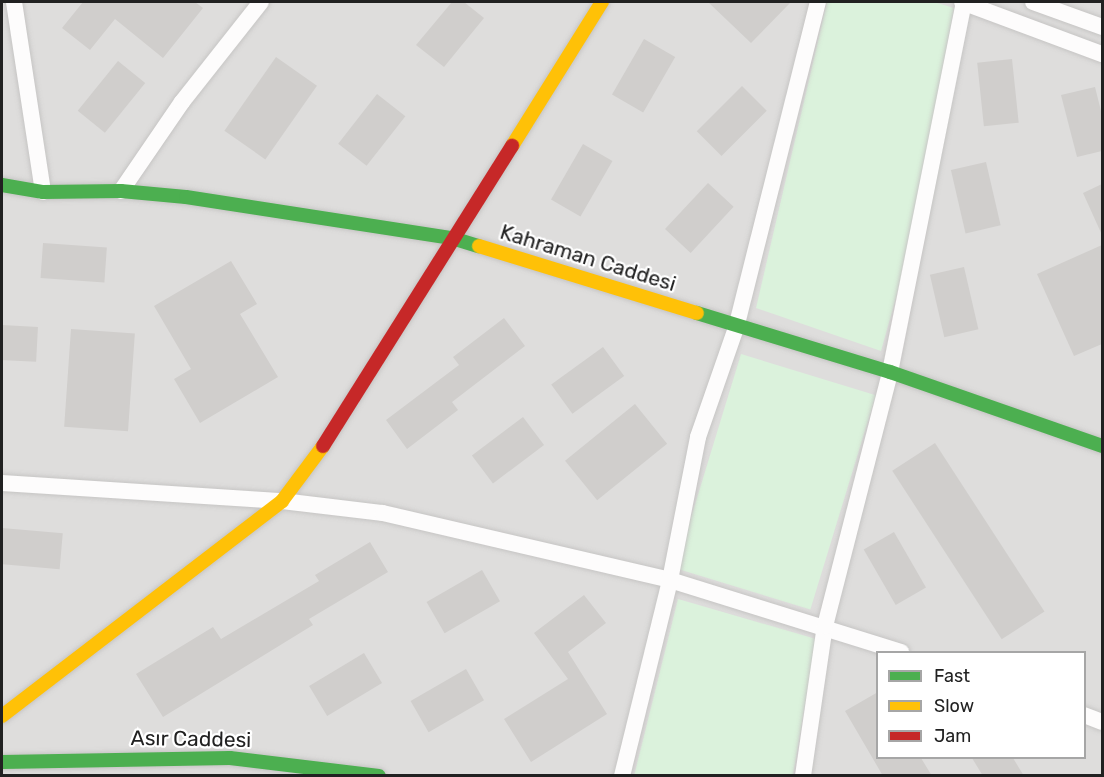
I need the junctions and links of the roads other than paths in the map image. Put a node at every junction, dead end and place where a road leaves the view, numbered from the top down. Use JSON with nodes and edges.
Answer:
{"nodes":[{"id":1,"x":14,"y":2,"type":"edge"},
{"id":2,"x":261,"y":2,"type":"edge"},
{"id":3,"x":602,"y":2,"type":"edge"},
{"id":4,"x":818,"y":2,"type":"edge"},
{"id":5,"x":963,"y":2,"type":"edge"},
{"id":6,"x":1033,"y":2,"type":"edge"},
{"id":7,"x":1102,"y":27,"type":"edge"},
{"id":8,"x":1102,"y":54,"type":"edge"},
{"id":9,"x":2,"y":185,"type":"edge"},
{"id":10,"x":121,"y":191,"type":"junction"},
{"id":11,"x":43,"y":192,"type":"junction"},
{"id":12,"x":452,"y":238,"type":"junction"},
{"id":13,"x":736,"y":328,"type":"junction"},
{"id":14,"x":890,"y":372,"type":"junction"},
{"id":15,"x":1102,"y":447,"type":"edge"},
{"id":16,"x":2,"y":483,"type":"edge"},
{"id":17,"x":282,"y":501,"type":"junction"},
{"id":18,"x":670,"y":580,"type":"junction"},
{"id":19,"x":825,"y":626,"type":"junction"},
{"id":20,"x":898,"y":651,"type":"edge"},
{"id":21,"x":2,"y":716,"type":"edge"},
{"id":22,"x":1086,"y":717,"type":"edge"},
{"id":23,"x":1102,"y":722,"type":"edge"},
{"id":24,"x":2,"y":762,"type":"edge"},
{"id":25,"x":379,"y":776,"type":"edge"},
{"id":26,"x":622,"y":776,"type":"edge"},
{"id":27,"x":803,"y":776,"type":"edge"}],
"edges":[{"from":1,"to":11,"type":"street"},
{"from":2,"to":10,"type":"street"},
{"from":3,"to":12,"type":"street"},
{"from":4,"to":13,"type":"street"},
{"from":5,"to":8,"type":"street"},
{"from":5,"to":14,"type":"street"},
{"from":6,"to":7,"type":"street"},
{"from":9,"to":11,"type":"street","name":"Kahraman Caddesi"},
{"from":10,"to":11,"type":"street","name":"Kahraman Caddesi"},
{"from":10,"to":12,"type":"street","name":"Kahraman Caddesi"},
{"from":12,"to":13,"type":"street","name":"Kahraman Caddesi"},
{"from":12,"to":17,"type":"street"},
{"from":13,"to":14,"type":"street","name":"Kahraman Caddesi"},
{"from":13,"to":18,"type":"street"},
{"from":14,"to":15,"type":"street","name":"Kahraman Caddesi"},
{"from":14,"to":19,"type":"street"},
{"from":16,"to":17,"type":"street"},
{"from":17,"to":18,"type":"street"},
{"from":17,"to":21,"type":"street"},
{"from":18,"to":19,"type":"street"},
{"from":18,"to":26,"type":"street"},
{"from":19,"to":20,"type":"street"},
{"from":19,"to":27,"type":"street"},
{"from":22,"to":23,"type":"street"},
{"from":24,"to":25,"type":"street","name":"Asır Caddesi"}]}
